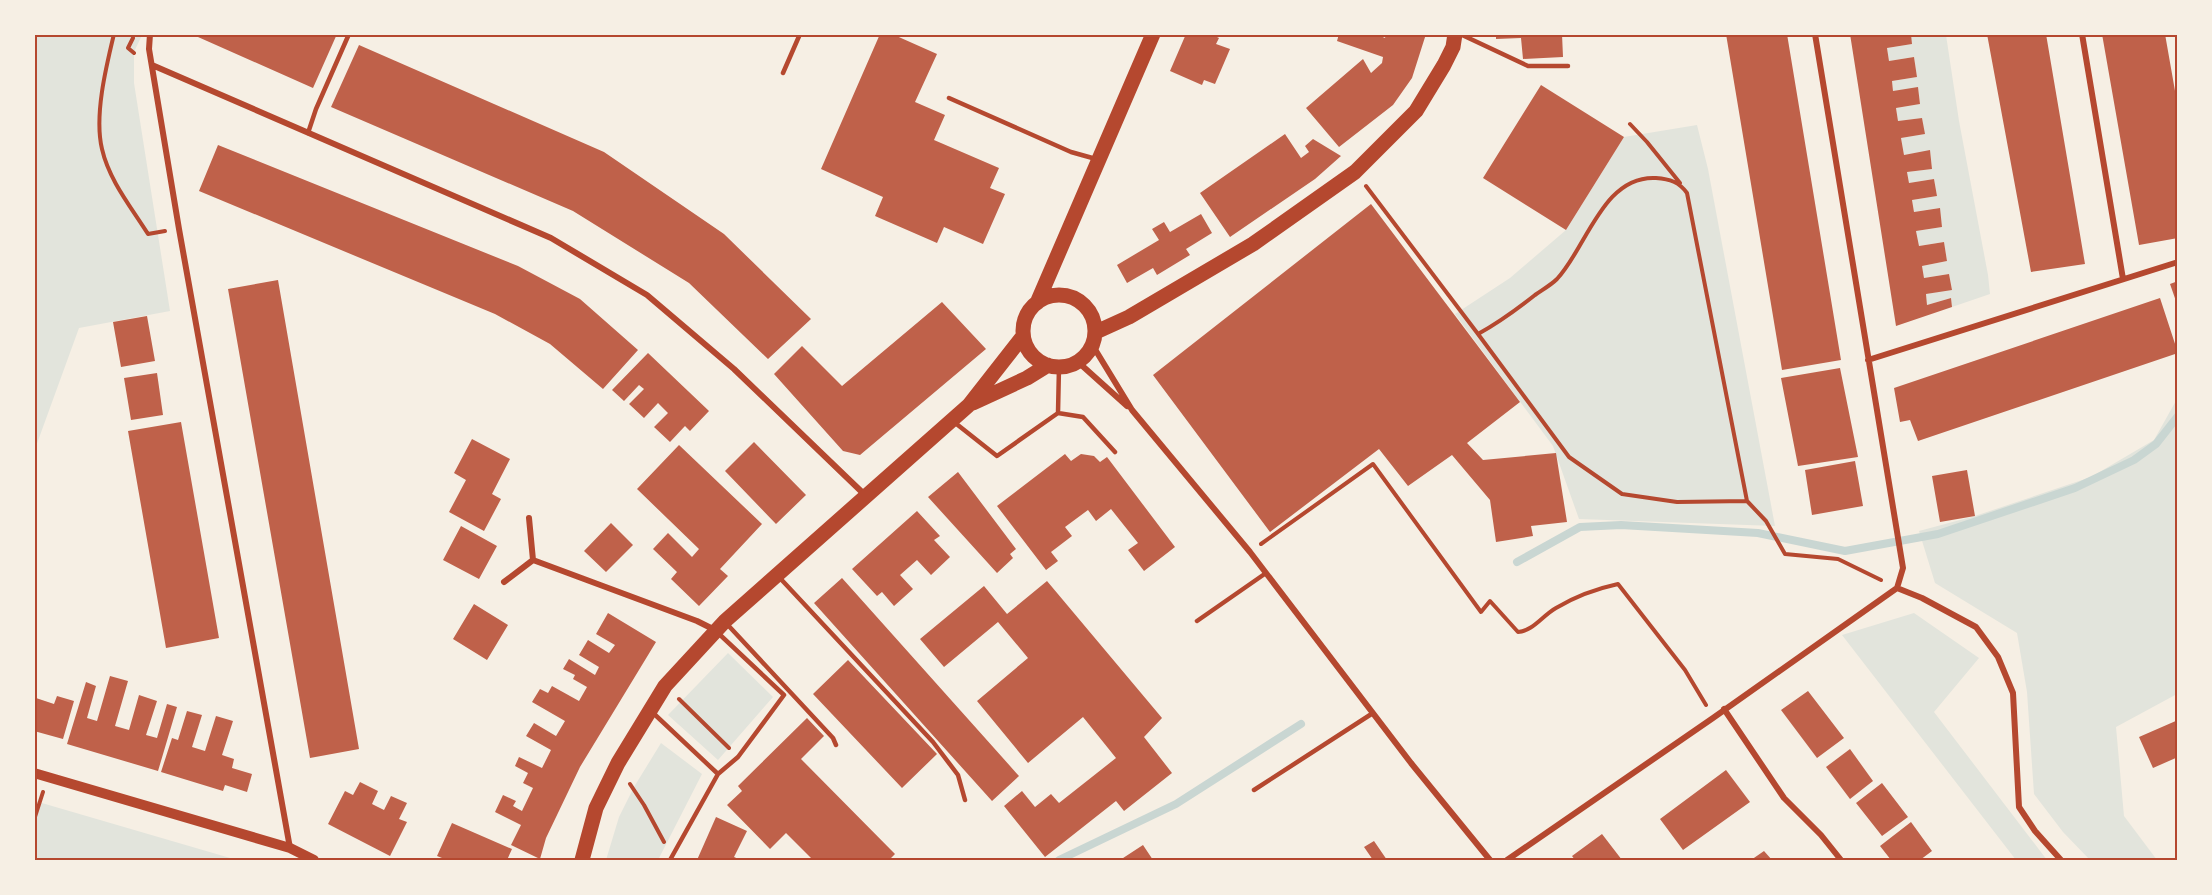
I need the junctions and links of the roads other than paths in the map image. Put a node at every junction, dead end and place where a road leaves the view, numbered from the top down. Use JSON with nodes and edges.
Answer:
{"nodes":[{"id":1,"x":150,"y":34,"type":"edge"},
{"id":2,"x":349,"y":34,"type":"edge"},
{"id":3,"x":800,"y":34,"type":"edge"},
{"id":4,"x":1153,"y":34,"type":"edge"},
{"id":5,"x":1455,"y":34,"type":"edge"},
{"id":6,"x":1460,"y":34,"type":"edge"},
{"id":7,"x":1815,"y":34,"type":"edge"},
{"id":8,"x":2082,"y":34,"type":"edge"},
{"id":9,"x":152,"y":65,"type":"junction"},
{"id":10,"x":1568,"y":66,"type":"dead end"},
{"id":11,"x":783,"y":73,"type":"dead end"},
{"id":12,"x":949,"y":98,"type":"dead end"},
{"id":13,"x":308,"y":133,"type":"junction"},
{"id":14,"x":1098,"y":160,"type":"junction"},
{"id":15,"x":2178,"y":262,"type":"edge"},
{"id":16,"x":2123,"y":279,"type":"junction"},
{"id":17,"x":1036,"y":303,"type":"junction"},
{"id":18,"x":1023,"y":336,"type":"junction"},
{"id":19,"x":1094,"y":339,"type":"junction"},
{"id":20,"x":1868,"y":360,"type":"junction"},
{"id":21,"x":1078,"y":362,"type":"junction"},
{"id":22,"x":1053,"y":366,"type":"junction"},
{"id":23,"x":969,"y":405,"type":"junction"},
{"id":24,"x":1132,"y":410,"type":"junction"},
{"id":25,"x":1058,"y":413,"type":"junction"},
{"id":26,"x":952,"y":420,"type":"junction"},
{"id":27,"x":1115,"y":452,"type":"dead end"},
{"id":28,"x":866,"y":496,"type":"junction"},
{"id":29,"x":529,"y":518,"type":"dead end"},
{"id":30,"x":533,"y":560,"type":"junction"},
{"id":31,"x":1266,"y":573,"type":"junction"},
{"id":32,"x":778,"y":576,"type":"junction"},
{"id":33,"x":504,"y":582,"type":"dead end"},
{"id":34,"x":1897,"y":588,"type":"junction"},
{"id":35,"x":1197,"y":621,"type":"dead end"},
{"id":36,"x":720,"y":626,"type":"junction"},
{"id":37,"x":650,"y":709,"type":"junction"},
{"id":38,"x":1724,"y":709,"type":"junction"},
{"id":39,"x":1373,"y":713,"type":"junction"},
{"id":40,"x":836,"y":745,"type":"dead end"},
{"id":41,"x":34,"y":773,"type":"edge"},
{"id":42,"x":718,"y":774,"type":"junction"},
{"id":43,"x":1254,"y":790,"type":"dead end"},
{"id":44,"x":965,"y":800,"type":"dead end"},
{"id":45,"x":290,"y":848,"type":"junction"},
{"id":46,"x":314,"y":861,"type":"edge"},
{"id":47,"x":582,"y":861,"type":"edge"},
{"id":48,"x":670,"y":861,"type":"edge"},
{"id":49,"x":1490,"y":861,"type":"edge"},
{"id":50,"x":1507,"y":861,"type":"edge"},
{"id":51,"x":1841,"y":861,"type":"edge"},
{"id":52,"x":2061,"y":861,"type":"edge"}],
"edges":[{"from":1,"to":9,"type":"street"},
{"from":2,"to":13,"type":"lane"},
{"from":3,"to":11,"type":"lane"},
{"from":4,"to":14,"type":"main road"},
{"from":5,"to":19,"type":"main road"},
{"from":6,"to":10,"type":"lane"},
{"from":7,"to":20,"type":"street"},
{"from":8,"to":16,"type":"street"},
{"from":9,"to":13,"type":"street"},
{"from":9,"to":45,"type":"street"},
{"from":12,"to":14,"type":"lane"},
{"from":13,"to":28,"type":"street"},
{"from":14,"to":17,"type":"main road"},
{"from":15,"to":16,"type":"street"},
{"from":16,"to":20,"type":"street"},
{"from":17,"to":18,"type":"main road"},
{"from":17,"to":19,"type":"main road"},
{"from":18,"to":22,"type":"main road"},
{"from":18,"to":23,"type":"main road"},
{"from":19,"to":21,"type":"main road"},
{"from":19,"to":24,"type":"street"},
{"from":20,"to":34,"type":"street"},
{"from":21,"to":22,"type":"main road"},
{"from":21,"to":24,"type":"street"},
{"from":22,"to":23,"type":"main road"},
{"from":22,"to":25,"type":"lane"},
{"from":23,"to":26,"type":"main road"},
{"from":24,"to":31,"type":"street"},
{"from":25,"to":26,"type":"lane"},
{"from":25,"to":27,"type":"lane"},
{"from":26,"to":28,"type":"main road"},
{"from":28,"to":32,"type":"main road"},
{"from":29,"to":30,"type":"street"},
{"from":30,"to":33,"type":"street"},
{"from":30,"to":36,"type":"street"},
{"from":31,"to":35,"type":"lane"},
{"from":31,"to":39,"type":"street"},
{"from":32,"to":36,"type":"main road"},
{"from":32,"to":44,"type":"lane"},
{"from":34,"to":38,"type":"street"},
{"from":34,"to":52,"type":"street"},
{"from":36,"to":37,"type":"main road"},
{"from":36,"to":40,"type":"lane"},
{"from":36,"to":42,"type":"lane"},
{"from":37,"to":42,"type":"lane"},
{"from":37,"to":47,"type":"main road"},
{"from":38,"to":50,"type":"street"},
{"from":38,"to":51,"type":"street"},
{"from":39,"to":43,"type":"lane"},
{"from":39,"to":49,"type":"street"},
{"from":41,"to":45,"type":"street"},
{"from":42,"to":48,"type":"lane"},
{"from":45,"to":46,"type":"street"}]}
